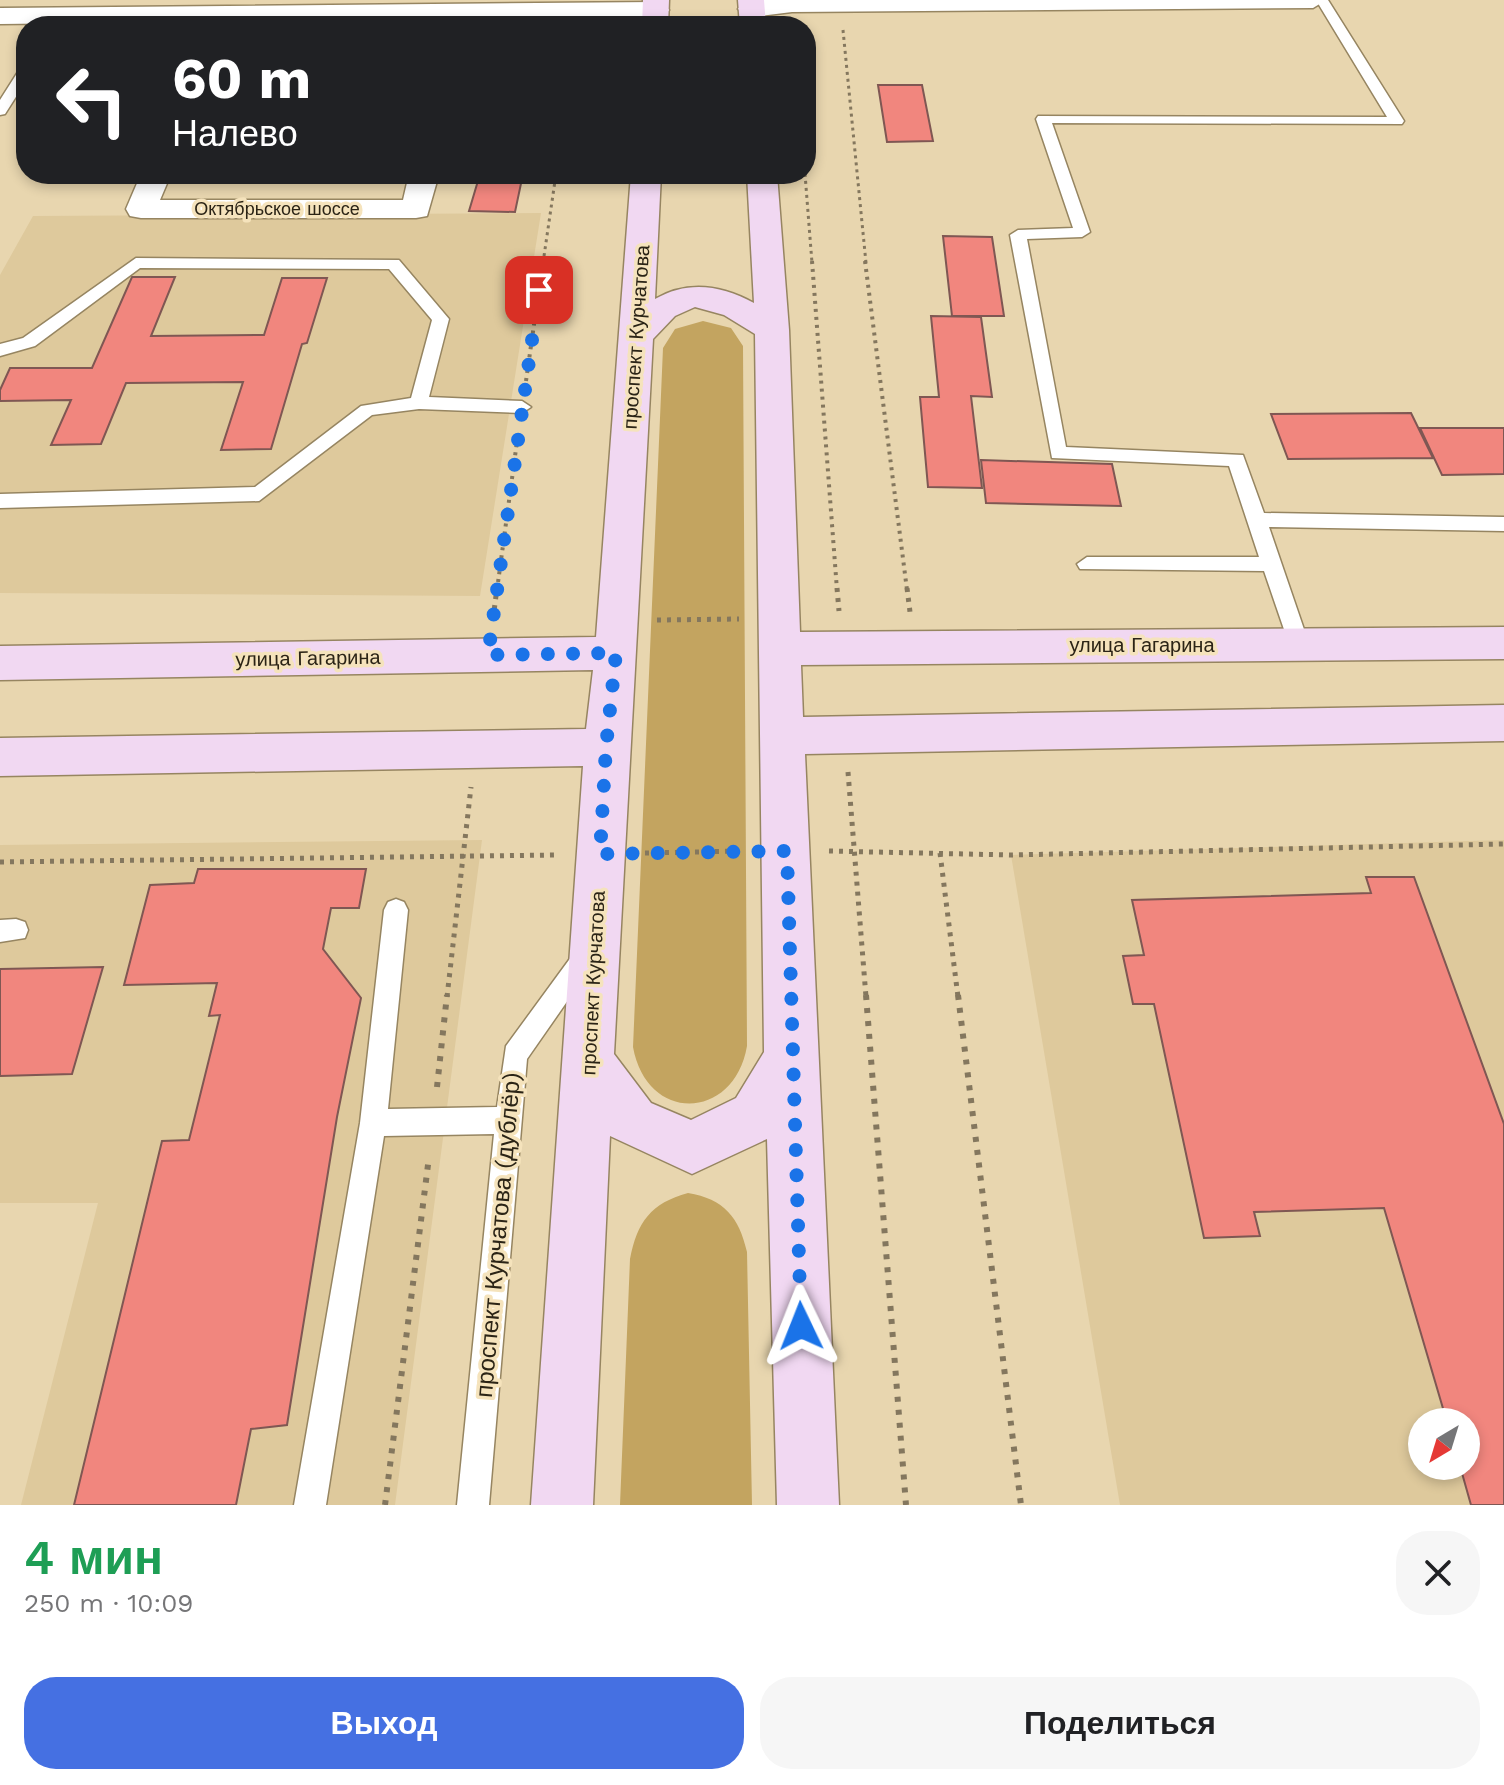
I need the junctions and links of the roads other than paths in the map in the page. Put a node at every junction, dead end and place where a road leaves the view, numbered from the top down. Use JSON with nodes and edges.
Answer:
{"nodes":[{"id":1,"x":1313,"y":0,"type":"edge"},
{"id":2,"x":1322,"y":0,"type":"edge"},
{"id":3,"x":1100,"y":1,"type":"edge"},
{"id":4,"x":840,"y":2,"type":"edge"},
{"id":5,"x":580,"y":5,"type":"edge"},
{"id":6,"x":341,"y":6,"type":"edge"},
{"id":7,"x":656,"y":12,"type":"edge"},
{"id":8,"x":752,"y":12,"type":"edge"},
{"id":9,"x":256,"y":16,"type":"edge"},
{"id":10,"x":432,"y":16,"type":"edge"},
{"id":11,"x":485,"y":16,"type":"edge"},
{"id":12,"x":16,"y":86,"type":"edge"},
{"id":13,"x":0,"y":111,"type":"edge"},
{"id":14,"x":152,"y":184,"type":"edge"},
{"id":15,"x":422,"y":184,"type":"edge"},
{"id":16,"x":645,"y":184,"type":"edge"},
{"id":17,"x":763,"y":184,"type":"edge"},
{"id":18,"x":772,"y":330,"type":"junction"},
{"id":19,"x":636,"y":336,"type":"junction"},
{"id":20,"x":0,"y":350,"type":"edge"},
{"id":21,"x":419,"y":403,"type":"junction"},
{"id":22,"x":522,"y":407,"type":"road end"},
{"id":23,"x":0,"y":501,"type":"edge"},
{"id":24,"x":1257,"y":520,"type":"junction"},
{"id":25,"x":1504,"y":524,"type":"edge"},
{"id":26,"x":1087,"y":564,"type":"dead end"},
{"id":27,"x":1271,"y":564,"type":"junction"},
{"id":28,"x":779,"y":634,"type":"junction"},
{"id":29,"x":617,"y":637,"type":"junction"},
{"id":30,"x":1504,"y":643,"type":"edge"},
{"id":31,"x":1299,"y":644,"type":"junction"},
{"id":32,"x":0,"y":663,"type":"edge"},
{"id":33,"x":1504,"y":723,"type":"edge"},
{"id":34,"x":784,"y":736,"type":"junction"},
{"id":35,"x":606,"y":747,"type":"junction"},
{"id":36,"x":0,"y":757,"type":"edge"},
{"id":37,"x":396,"y":910,"type":"dead end"},
{"id":38,"x":596,"y":943,"type":"junction"},
{"id":39,"x":790,"y":1057,"type":"junction"},
{"id":40,"x":589,"y":1063,"type":"junction"},
{"id":41,"x":509,"y":1120,"type":"junction"},
{"id":42,"x":373,"y":1123,"type":"junction"},
{"id":43,"x":310,"y":1505,"type":"edge"},
{"id":44,"x":473,"y":1505,"type":"edge"},
{"id":45,"x":562,"y":1505,"type":"edge"},
{"id":46,"x":808,"y":1505,"type":"edge"}],
"edges":[{"from":1,"to":3,"type":"street"},
{"from":2,"to":24,"type":"lane"},
{"from":3,"to":4,"type":"street"},
{"from":4,"to":8,"type":"street"},
{"from":5,"to":7,"type":"street"},
{"from":5,"to":11,"type":"street"},
{"from":6,"to":9,"type":"street"},
{"from":6,"to":10,"type":"street"},
{"from":12,"to":13,"type":"lane"},
{"from":14,"to":15,"type":"street","name":"Октябрьское шоссе"},
{"from":16,"to":19,"type":"main road","name":"проспект Курчатова"},
{"from":17,"to":18,"type":"main road"},
{"from":18,"to":19,"type":"main road"},
{"from":18,"to":28,"type":"main road"},
{"from":19,"to":29,"type":"main road","name":"проспект Курчатова"},
{"from":20,"to":21,"type":"lane"},
{"from":21,"to":22,"type":"lane"},
{"from":21,"to":23,"type":"lane"},
{"from":24,"to":25,"type":"lane"},
{"from":24,"to":27,"type":"lane"},
{"from":26,"to":27,"type":"lane"},
{"from":27,"to":31,"type":"lane"},
{"from":28,"to":31,"type":"main road","name":"улица Гагарина"},
{"from":28,"to":34,"type":"main road"},
{"from":29,"to":32,"type":"main road","name":"улица Гагарина"},
{"from":29,"to":35,"type":"main road","name":"проспект Курчатова"},
{"from":30,"to":31,"type":"main road","name":"улица Гагарина"},
{"from":33,"to":34,"type":"main road"},
{"from":34,"to":39,"type":"main road"},
{"from":35,"to":36,"type":"main road"},
{"from":35,"to":38,"type":"main road","name":"проспект Курчатова"},
{"from":37,"to":42,"type":"lane"},
{"from":38,"to":40,"type":"main road","name":"проспект Курчатова"},
{"from":38,"to":41,"type":"lane","name":"проспект Курчатова (дублёр)"},
{"from":39,"to":40,"type":"main road"},
{"from":39,"to":46,"type":"main road"},
{"from":40,"to":45,"type":"main road","name":"проспект Курчатова"},
{"from":41,"to":42,"type":"lane"},
{"from":41,"to":44,"type":"lane","name":"проспект Курчатова (дублёр)"},
{"from":42,"to":43,"type":"lane"}]}
